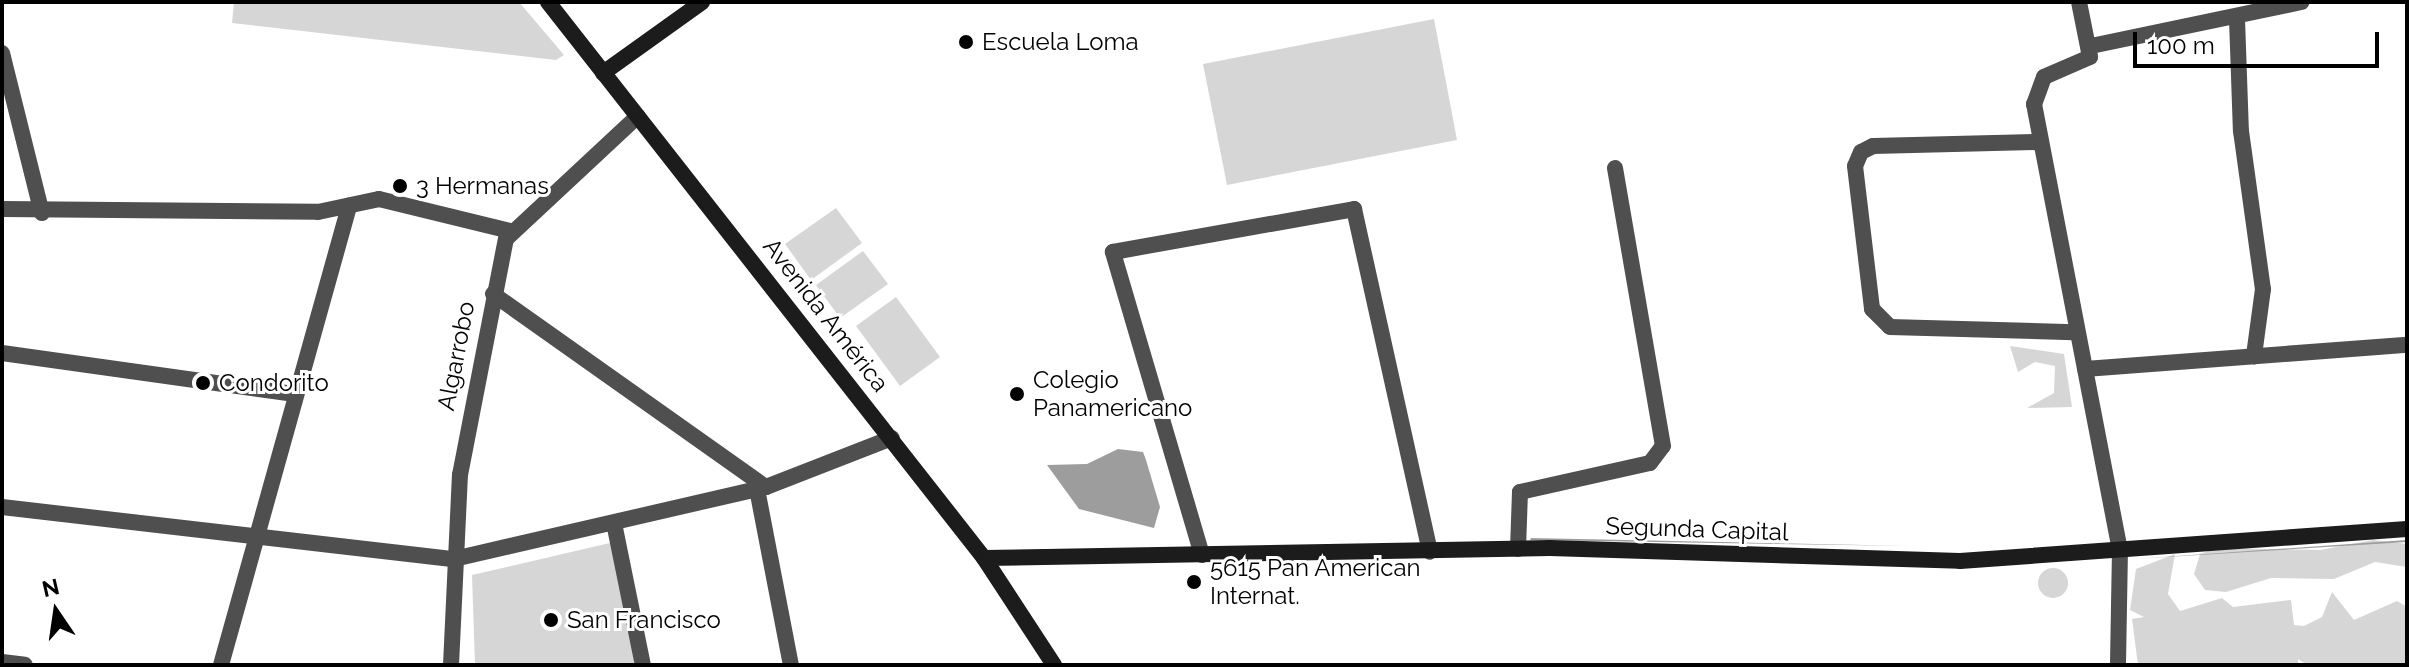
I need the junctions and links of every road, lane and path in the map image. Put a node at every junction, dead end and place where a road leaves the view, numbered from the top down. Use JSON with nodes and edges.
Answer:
{"nodes":[{"id":1,"x":548,"y":2,"type":"edge"},
{"id":2,"x":702,"y":2,"type":"edge"},
{"id":3,"x":2079,"y":2,"type":"edge"},
{"id":4,"x":2301,"y":2,"type":"edge"},
{"id":5,"x":2237,"y":19,"type":"junction"},
{"id":6,"x":2091,"y":46,"type":"junction"},
{"id":7,"x":2,"y":53,"type":"edge"},
{"id":8,"x":603,"y":73,"type":"junction"},
{"id":9,"x":638,"y":116,"type":"junction"},
{"id":10,"x":2039,"y":142,"type":"junction"},
{"id":11,"x":1615,"y":168,"type":"dead end"},
{"id":12,"x":349,"y":206,"type":"junction"},
{"id":13,"x":2,"y":209,"type":"edge"},
{"id":14,"x":42,"y":213,"type":"junction"},
{"id":15,"x":510,"y":231,"type":"junction"},
{"id":16,"x":493,"y":294,"type":"junction"},
{"id":17,"x":2074,"y":332,"type":"junction"},
{"id":18,"x":2407,"y":345,"type":"edge"},
{"id":19,"x":2,"y":353,"type":"edge"},
{"id":20,"x":2254,"y":356,"type":"junction"},
{"id":21,"x":2085,"y":369,"type":"junction"},
{"id":22,"x":295,"y":394,"type":"junction"},
{"id":23,"x":892,"y":438,"type":"junction"},
{"id":24,"x":761,"y":488,"type":"junction"},
{"id":25,"x":2,"y":507,"type":"edge"},
{"id":26,"x":614,"y":523,"type":"junction"},
{"id":27,"x":2407,"y":529,"type":"edge"},
{"id":28,"x":257,"y":537,"type":"junction"},
{"id":29,"x":1518,"y":549,"type":"junction"},
{"id":30,"x":2120,"y":549,"type":"junction"},
{"id":31,"x":1430,"y":552,"type":"junction"},
{"id":32,"x":1202,"y":555,"type":"junction"},
{"id":33,"x":984,"y":558,"type":"junction"},
{"id":34,"x":454,"y":559,"type":"junction"},
{"id":35,"x":2,"y":662,"type":"edge"},
{"id":36,"x":2118,"y":664,"type":"edge"},
{"id":37,"x":25,"y":665,"type":"edge"},
{"id":38,"x":221,"y":665,"type":"edge"},
{"id":39,"x":451,"y":665,"type":"edge"},
{"id":40,"x":643,"y":665,"type":"edge"},
{"id":41,"x":791,"y":665,"type":"edge"},
{"id":42,"x":1054,"y":665,"type":"edge"}],
"edges":[{"from":1,"to":8,"type":"street","name":"Avenida América"},
{"from":2,"to":8,"type":"street"},
{"from":3,"to":6,"type":"street"},
{"from":4,"to":5,"type":"street"},
{"from":5,"to":6,"type":"street"},
{"from":5,"to":20,"type":"street"},
{"from":6,"to":10,"type":"street"},
{"from":7,"to":14,"type":"street"},
{"from":8,"to":9,"type":"street","name":"Avenida América"},
{"from":9,"to":15,"type":"street"},
{"from":9,"to":23,"type":"street","name":"Avenida América"},
{"from":10,"to":17,"type":"street"},
{"from":10,"to":17,"type":"street"},
{"from":11,"to":29,"type":"street"},
{"from":12,"to":14,"type":"street"},
{"from":12,"to":15,"type":"street"},
{"from":12,"to":22,"type":"street"},
{"from":13,"to":14,"type":"street"},
{"from":15,"to":16,"type":"street","name":"Algarrobo"},
{"from":16,"to":24,"type":"street"},
{"from":16,"to":34,"type":"street","name":"Algarrobo"},
{"from":17,"to":21,"type":"street"},
{"from":18,"to":20,"type":"street"},
{"from":19,"to":22,"type":"street"},
{"from":20,"to":21,"type":"street"},
{"from":21,"to":30,"type":"street"},
{"from":22,"to":28,"type":"street"},
{"from":23,"to":24,"type":"street"},
{"from":23,"to":33,"type":"street","name":"Avenida América"},
{"from":24,"to":26,"type":"street"},
{"from":24,"to":41,"type":"street"},
{"from":25,"to":28,"type":"street"},
{"from":26,"to":34,"type":"street"},
{"from":26,"to":40,"type":"street"},
{"from":27,"to":30,"type":"street","name":"Segunda Capital"},
{"from":28,"to":34,"type":"street"},
{"from":28,"to":38,"type":"street"},
{"from":29,"to":30,"type":"street","name":"Segunda Capital"},
{"from":29,"to":31,"type":"street","name":"Segunda Capital"},
{"from":30,"to":36,"type":"street"},
{"from":31,"to":32,"type":"street","name":"Segunda Capital"},
{"from":31,"to":32,"type":"street"},
{"from":32,"to":33,"type":"street","name":"Segunda Capital"},
{"from":33,"to":42,"type":"street","name":"Avenida América"},
{"from":34,"to":39,"type":"street","name":"Algarrobo"},
{"from":35,"to":37,"type":"street"}]}
